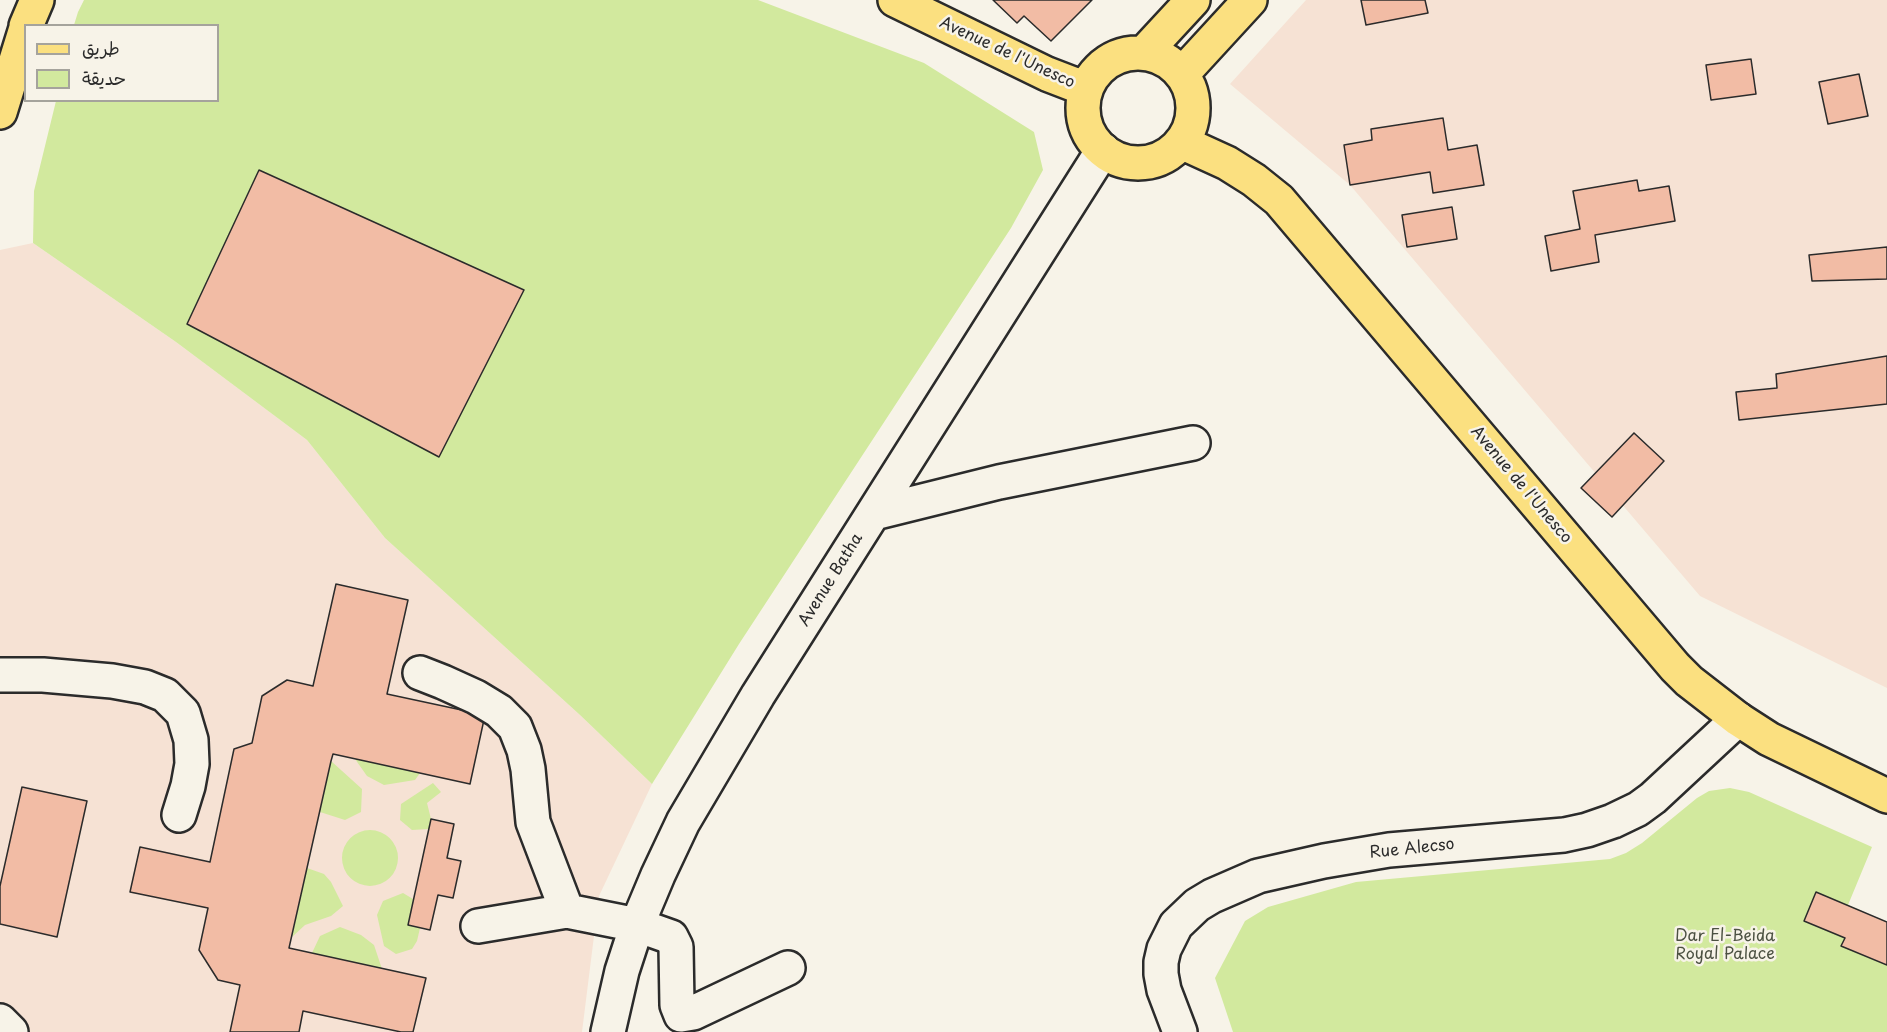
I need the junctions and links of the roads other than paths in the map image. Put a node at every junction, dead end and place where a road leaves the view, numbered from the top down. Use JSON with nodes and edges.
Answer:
{"nodes":[{"id":1,"x":37,"y":0,"type":"edge"},
{"id":2,"x":895,"y":0,"type":"edge"},
{"id":3,"x":1193,"y":0,"type":"edge"},
{"id":4,"x":1250,"y":0,"type":"edge"},
{"id":5,"x":27,"y":24,"type":"edge"},
{"id":6,"x":24,"y":34,"type":"edge"},
{"id":7,"x":1144,"y":53,"type":"junction"},
{"id":8,"x":1182,"y":74,"type":"junction"},
{"id":9,"x":1086,"y":89,"type":"junction"},
{"id":10,"x":0,"y":112,"type":"edge"},
{"id":11,"x":1181,"y":142,"type":"junction"},
{"id":12,"x":1103,"y":150,"type":"junction"},
{"id":13,"x":1193,"y":443,"type":"dead end"},
{"id":14,"x":874,"y":513,"type":"junction"},
{"id":15,"x":420,"y":673,"type":"dead end"},
{"id":16,"x":0,"y":675,"type":"edge"},
{"id":17,"x":1738,"y":719,"type":"junction"},
{"id":18,"x":1887,"y":796,"type":"edge"},
{"id":19,"x":179,"y":815,"type":"dead end"},
{"id":20,"x":567,"y":911,"type":"junction"},
{"id":21,"x":637,"y":925,"type":"junction"},
{"id":22,"x":478,"y":926,"type":"dead end"},
{"id":23,"x":788,"y":968,"type":"dead end"},
{"id":24,"x":0,"y":1021,"type":"edge"},
{"id":25,"x":11,"y":1032,"type":"edge"},
{"id":26,"x":608,"y":1032,"type":"edge"},
{"id":27,"x":1180,"y":1032,"type":"edge"}],
"edges":[{"from":1,"to":5,"type":"main road"},
{"from":2,"to":9,"type":"main road","name":"Avenue de l'Unesco"},
{"from":3,"to":7,"type":"main road"},
{"from":4,"to":8,"type":"main road"},
{"from":6,"to":10,"type":"main road"},
{"from":7,"to":8,"type":"main road"},
{"from":7,"to":9,"type":"main road"},
{"from":8,"to":11,"type":"main road"},
{"from":9,"to":12,"type":"main road"},
{"from":11,"to":12,"type":"main road"},
{"from":11,"to":17,"type":"main road","name":"Avenue de l'Unesco"},
{"from":12,"to":14,"type":"street","name":"Avenue Batha"},
{"from":13,"to":14,"type":"street"},
{"from":14,"to":21,"type":"street","name":"Avenue Batha"},
{"from":15,"to":20,"type":"street"},
{"from":16,"to":19,"type":"street"},
{"from":17,"to":18,"type":"main road","name":"Avenue de l'Unesco"},
{"from":17,"to":27,"type":"street","name":"Rue Alecso"},
{"from":20,"to":21,"type":"street"},
{"from":20,"to":22,"type":"street"},
{"from":21,"to":23,"type":"street"},
{"from":21,"to":26,"type":"street","name":"Avenue Batha"},
{"from":24,"to":25,"type":"street"}]}
